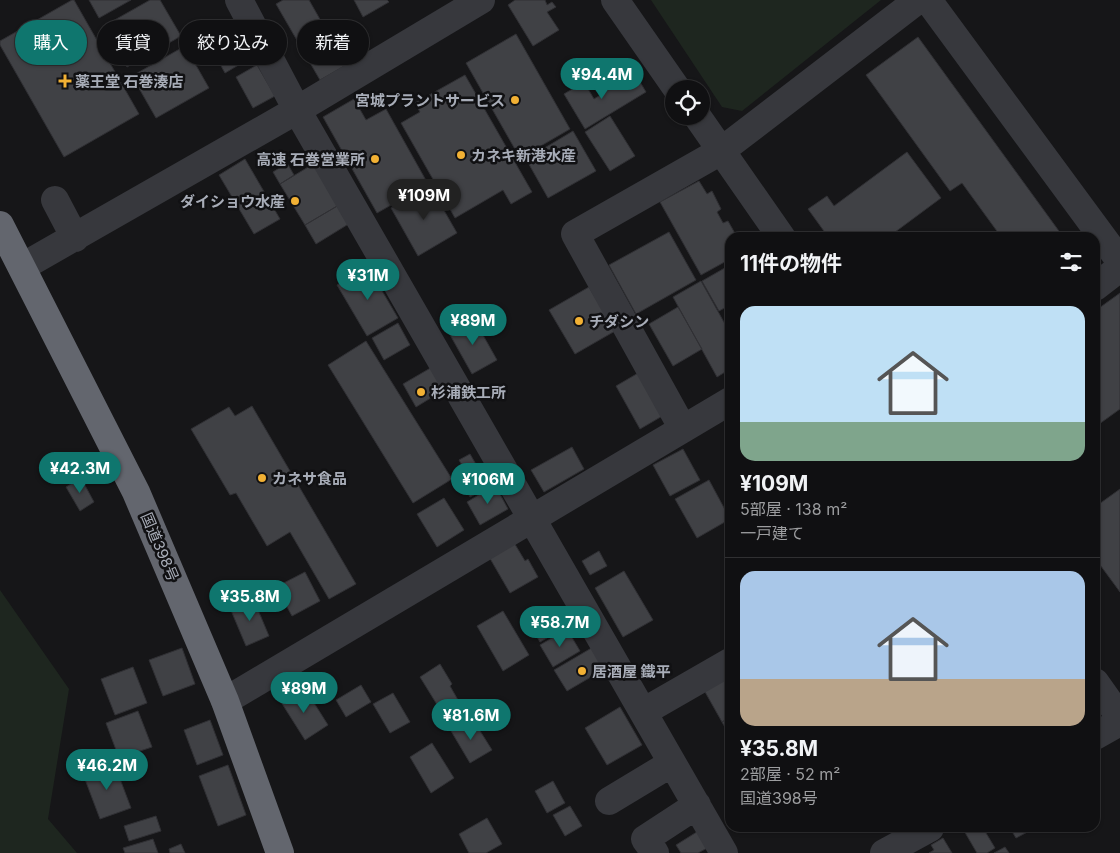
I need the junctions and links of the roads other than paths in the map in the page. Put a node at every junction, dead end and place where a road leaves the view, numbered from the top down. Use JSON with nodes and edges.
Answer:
{"nodes":[{"id":1,"x":240,"y":0,"type":"edge"},
{"id":2,"x":481,"y":0,"type":"edge"},
{"id":3,"x":918,"y":0,"type":"edge"},
{"id":4,"x":928,"y":0,"type":"edge"},
{"id":5,"x":619,"y":18,"type":"edge"},
{"id":6,"x":670,"y":80,"type":"edge"},
{"id":7,"x":297,"y":110,"type":"junction"},
{"id":8,"x":703,"y":125,"type":"edge"},
{"id":9,"x":721,"y":151,"type":"junction"},
{"id":10,"x":56,"y":200,"type":"dead end"},
{"id":11,"x":0,"y":225,"type":"edge"},
{"id":12,"x":778,"y":232,"type":"edge"},
{"id":13,"x":1099,"y":232,"type":"edge"},
{"id":14,"x":1100,"y":234,"type":"edge"},
{"id":15,"x":75,"y":238,"type":"junction"},
{"id":16,"x":1120,"y":261,"type":"edge"},
{"id":17,"x":22,"y":267,"type":"junction"},
{"id":18,"x":1120,"y":268,"type":"edge"},
{"id":19,"x":1100,"y":283,"type":"edge"},
{"id":20,"x":725,"y":404,"type":"edge"},
{"id":21,"x":683,"y":429,"type":"junction"},
{"id":22,"x":532,"y":518,"type":"junction"},
{"id":23,"x":725,"y":665,"type":"edge"},
{"id":24,"x":1100,"y":689,"type":"edge"},
{"id":25,"x":225,"y":701,"type":"junction"},
{"id":26,"x":643,"y":712,"type":"junction"},
{"id":27,"x":1120,"y":717,"type":"edge"},
{"id":28,"x":1120,"y":722,"type":"edge"},
{"id":29,"x":1100,"y":733,"type":"edge"},
{"id":30,"x":672,"y":763,"type":"junction"},
{"id":31,"x":609,"y":801,"type":"dead end"},
{"id":32,"x":697,"y":806,"type":"junction"},
{"id":33,"x":923,"y":832,"type":"edge"},
{"id":34,"x":280,"y":853,"type":"edge"},
{"id":35,"x":655,"y":853,"type":"edge"},
{"id":36,"x":724,"y":853,"type":"edge"},
{"id":37,"x":884,"y":853,"type":"edge"}],
"edges":[{"from":1,"to":7,"type":"street"},
{"from":2,"to":7,"type":"street"},
{"from":3,"to":9,"type":"street"},
{"from":4,"to":13,"type":"street"},
{"from":5,"to":6,"type":"street"},
{"from":7,"to":15,"type":"street"},
{"from":7,"to":22,"type":"street"},
{"from":8,"to":9,"type":"street"},
{"from":9,"to":12,"type":"street"},
{"from":9,"to":21,"type":"street"},
{"from":10,"to":15,"type":"street"},
{"from":11,"to":17,"type":"highway","name":"国道398号"},
{"from":14,"to":16,"type":"street"},
{"from":15,"to":17,"type":"street"},
{"from":17,"to":25,"type":"highway","name":"国道398号"},
{"from":18,"to":19,"type":"street"},
{"from":20,"to":21,"type":"street"},
{"from":21,"to":22,"type":"street"},
{"from":22,"to":25,"type":"street"},
{"from":22,"to":26,"type":"street"},
{"from":23,"to":26,"type":"street"},
{"from":24,"to":27,"type":"street"},
{"from":25,"to":34,"type":"highway","name":"国道398号"},
{"from":26,"to":30,"type":"street"},
{"from":28,"to":29,"type":"street"},
{"from":30,"to":31,"type":"street"},
{"from":30,"to":32,"type":"street"},
{"from":32,"to":35,"type":"street"},
{"from":32,"to":36,"type":"street"},
{"from":33,"to":37,"type":"street"}]}
